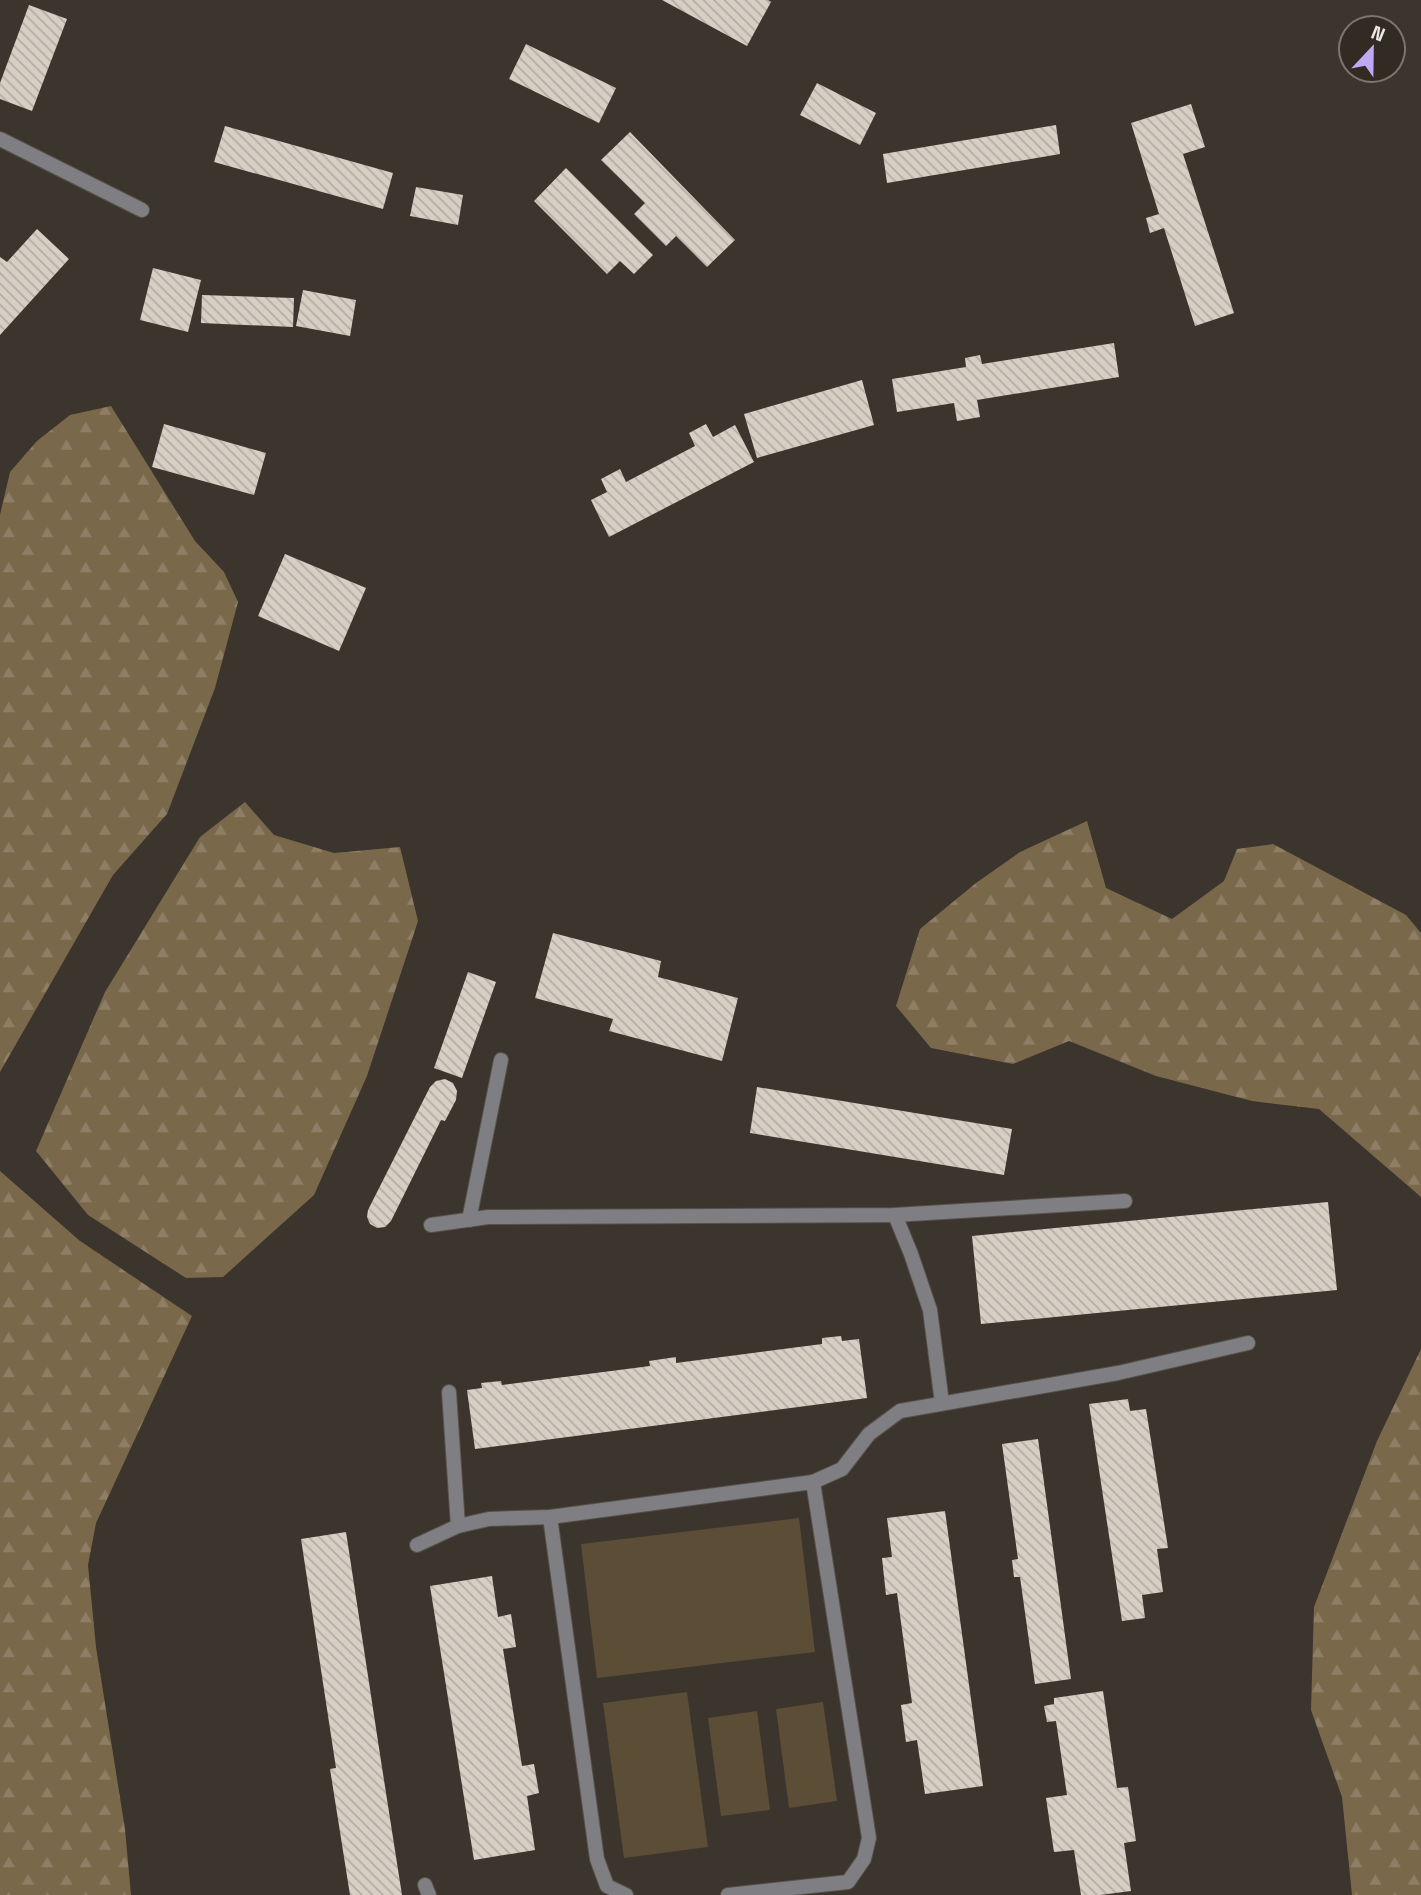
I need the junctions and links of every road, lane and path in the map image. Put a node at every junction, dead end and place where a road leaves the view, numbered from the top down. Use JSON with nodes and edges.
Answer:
{"nodes":[{"id":1,"x":0,"y":139,"type":"edge"},
{"id":2,"x":142,"y":210,"type":"dead end"},
{"id":3,"x":501,"y":1060,"type":"dead end"},
{"id":4,"x":1125,"y":1201,"type":"dead end"},
{"id":5,"x":895,"y":1215,"type":"junction"},
{"id":6,"x":469,"y":1220,"type":"junction"},
{"id":7,"x":431,"y":1225,"type":"dead end"},
{"id":8,"x":1248,"y":1343,"type":"dead end"},
{"id":9,"x":449,"y":1392,"type":"dead end"},
{"id":10,"x":942,"y":1404,"type":"junction"},
{"id":11,"x":813,"y":1482,"type":"junction"},
{"id":12,"x":550,"y":1517,"type":"junction"},
{"id":13,"x":458,"y":1526,"type":"junction"},
{"id":14,"x":416,"y":1545,"type":"dead end"},
{"id":15,"x":851,"y":1889,"type":"edge"},
{"id":16,"x":623,"y":1895,"type":"edge"},
{"id":17,"x":728,"y":1895,"type":"edge"}],
"edges":[{"from":1,"to":2,"type":"street"},
{"from":3,"to":6,"type":"street"},
{"from":4,"to":5,"type":"street"},
{"from":5,"to":6,"type":"street"},
{"from":5,"to":10,"type":"street"},
{"from":6,"to":7,"type":"street"},
{"from":8,"to":10,"type":"street"},
{"from":9,"to":13,"type":"street"},
{"from":10,"to":11,"type":"street"},
{"from":11,"to":12,"type":"street"},
{"from":11,"to":15,"type":"street"},
{"from":12,"to":13,"type":"street"},
{"from":12,"to":16,"type":"street"},
{"from":13,"to":14,"type":"street"},
{"from":15,"to":17,"type":"street"}]}
